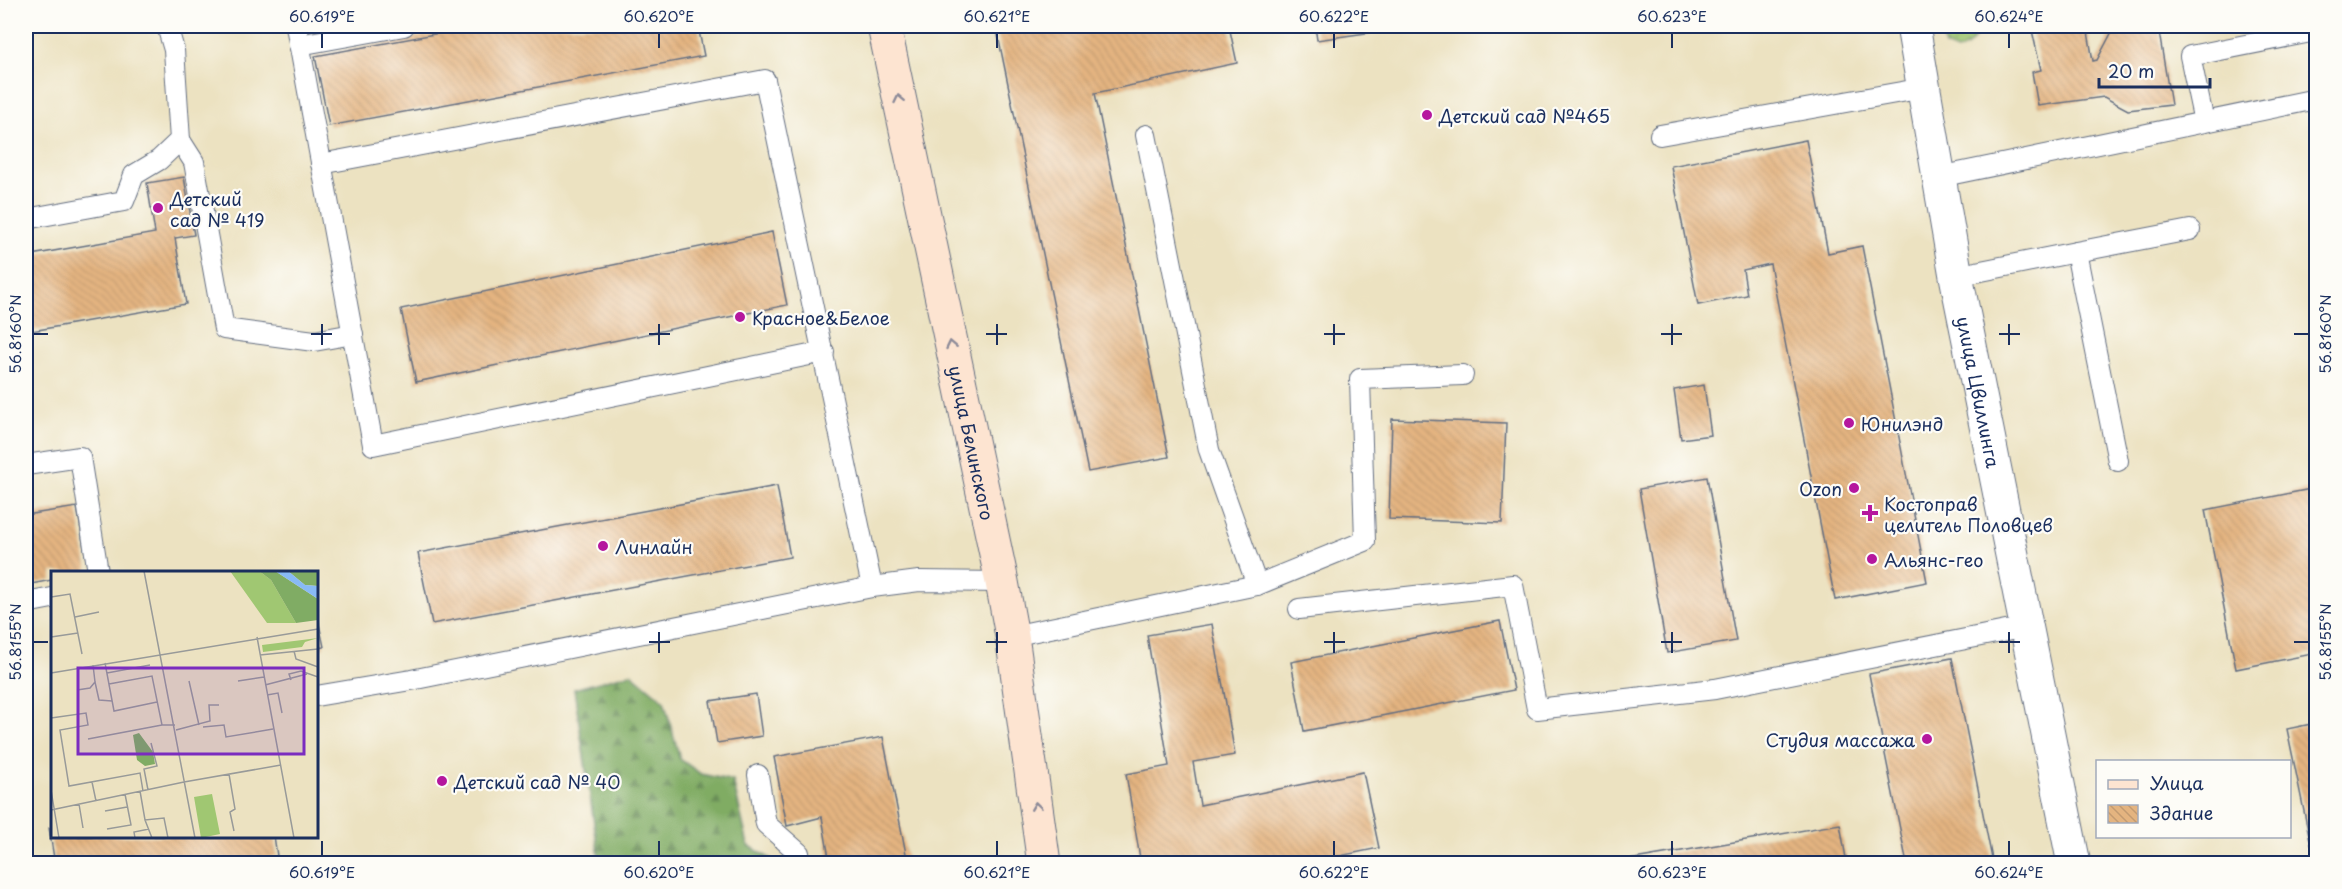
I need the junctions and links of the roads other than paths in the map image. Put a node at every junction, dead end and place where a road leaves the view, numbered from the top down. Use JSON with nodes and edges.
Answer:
{"nodes":[{"id":1,"x":167,"y":26,"type":"edge"},
{"id":2,"x":296,"y":26,"type":"edge"},
{"id":3,"x":404,"y":26,"type":"edge"},
{"id":4,"x":884,"y":26,"type":"edge"},
{"id":5,"x":1913,"y":26,"type":"edge"},
{"id":6,"x":2316,"y":31,"type":"edge"},
{"id":7,"x":299,"y":45,"type":"junction"},
{"id":8,"x":1924,"y":88,"type":"junction"},
{"id":9,"x":2316,"y":99,"type":"edge"},
{"id":10,"x":2204,"y":122,"type":"junction"},
{"id":11,"x":1146,"y":135,"type":"dead end"},
{"id":12,"x":1660,"y":135,"type":"dead end"},
{"id":13,"x":180,"y":140,"type":"junction"},
{"id":14,"x":321,"y":164,"type":"junction"},
{"id":15,"x":1940,"y":177,"type":"junction"},
{"id":16,"x":26,"y":219,"type":"edge"},
{"id":17,"x":2190,"y":230,"type":"dead end"},
{"id":18,"x":2076,"y":252,"type":"junction"},
{"id":19,"x":1956,"y":276,"type":"junction"},
{"id":20,"x":353,"y":334,"type":"junction"},
{"id":21,"x":824,"y":352,"type":"junction"},
{"id":22,"x":1463,"y":375,"type":"dead end"},
{"id":23,"x":2118,"y":460,"type":"dead end"},
{"id":24,"x":26,"y":465,"type":"edge"},
{"id":25,"x":98,"y":571,"type":"edge"},
{"id":26,"x":1002,"y":582,"type":"junction"},
{"id":27,"x":1257,"y":585,"type":"junction"},
{"id":28,"x":872,"y":587,"type":"junction"},
{"id":29,"x":51,"y":598,"type":"edge"},
{"id":30,"x":26,"y":603,"type":"edge"},
{"id":31,"x":1299,"y":609,"type":"dead end"},
{"id":32,"x":2025,"y":627,"type":"junction"},
{"id":33,"x":1012,"y":636,"type":"junction"},
{"id":34,"x":318,"y":696,"type":"edge"},
{"id":35,"x":758,"y":775,"type":"dead end"},
{"id":36,"x":801,"y":864,"type":"edge"},
{"id":37,"x":1044,"y":864,"type":"edge"},
{"id":38,"x":2074,"y":864,"type":"edge"}],
"edges":[{"from":1,"to":13,"type":"lane"},
{"from":2,"to":7,"type":"lane"},
{"from":3,"to":7,"type":"lane"},
{"from":26,"to":4,"type":"main road","name":"улица Белинского","one_way":true},
{"from":5,"to":8,"type":"street","name":"улица Цвиллинга"},
{"from":6,"to":10,"type":"lane"},
{"from":7,"to":14,"type":"lane"},
{"from":8,"to":12,"type":"lane"},
{"from":8,"to":15,"type":"street","name":"улица Цвиллинга"},
{"from":9,"to":10,"type":"lane"},
{"from":10,"to":15,"type":"lane"},
{"from":11,"to":27,"type":"lane"},
{"from":13,"to":16,"type":"lane"},
{"from":13,"to":20,"type":"lane"},
{"from":14,"to":20,"type":"lane"},
{"from":14,"to":21,"type":"lane"},
{"from":15,"to":19,"type":"street","name":"улица Цвиллинга"},
{"from":17,"to":18,"type":"lane"},
{"from":18,"to":19,"type":"lane"},
{"from":18,"to":23,"type":"lane"},
{"from":19,"to":32,"type":"street","name":"улица Цвиллинга"},
{"from":20,"to":21,"type":"lane"},
{"from":21,"to":28,"type":"lane"},
{"from":22,"to":27,"type":"lane"},
{"from":24,"to":25,"type":"lane"},
{"from":26,"to":28,"type":"lane"},
{"from":26,"to":33,"type":"main road","name":"улица Белинского"},
{"from":27,"to":33,"type":"lane"},
{"from":28,"to":34,"type":"lane"},
{"from":29,"to":30,"type":"lane"},
{"from":31,"to":32,"type":"lane"},
{"from":32,"to":38,"type":"street","name":"улица Цвиллинга"},
{"from":37,"to":33,"type":"main road","name":"улица Белинского","one_way":true},
{"from":35,"to":36,"type":"lane"}]}
